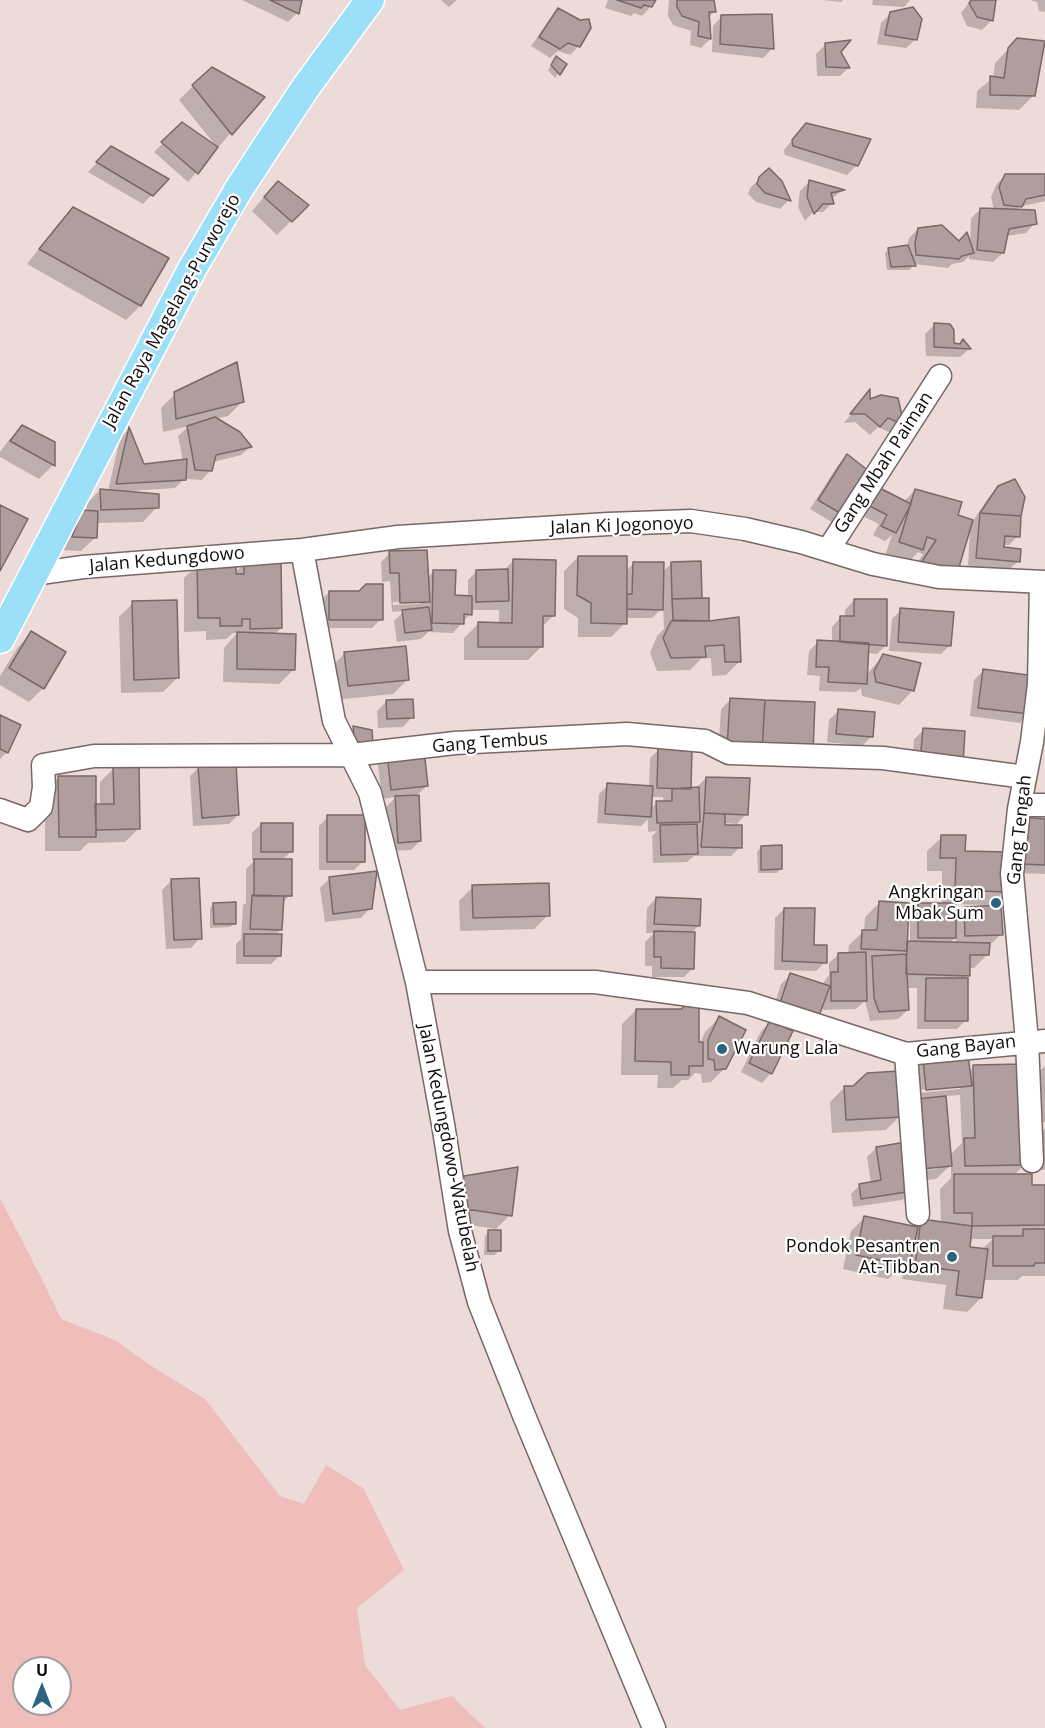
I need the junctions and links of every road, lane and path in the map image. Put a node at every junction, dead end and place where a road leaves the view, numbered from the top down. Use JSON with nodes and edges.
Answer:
{"nodes":[{"id":1,"x":370,"y":0,"type":"edge"},
{"id":2,"x":940,"y":376,"type":"dead end"},
{"id":3,"x":302,"y":550,"type":"junction"},
{"id":4,"x":828,"y":550,"type":"junction"},
{"id":5,"x":33,"y":574,"type":"junction"},
{"id":6,"x":1043,"y":583,"type":"edge"},
{"id":7,"x":0,"y":639,"type":"edge"},
{"id":8,"x":351,"y":755,"type":"junction"},
{"id":9,"x":1025,"y":777,"type":"junction"},
{"id":10,"x":1020,"y":805,"type":"junction"},
{"id":11,"x":1045,"y":805,"type":"edge"},
{"id":12,"x":0,"y":810,"type":"edge"},
{"id":13,"x":417,"y":982,"type":"junction"},
{"id":14,"x":1036,"y":1041,"type":"edge"},
{"id":15,"x":906,"y":1054,"type":"junction"},
{"id":16,"x":1032,"y":1161,"type":"dead end"},
{"id":17,"x":918,"y":1214,"type":"dead end"},
{"id":18,"x":654,"y":1728,"type":"edge"}],
"edges":[{"from":1,"to":5,"type":"main road","name":"Jalan Raya Magelang-Purworejo"},
{"from":2,"to":4,"type":"street","name":"Gang Mbah Paiman"},
{"from":3,"to":4,"type":"street","name":"Jalan Ki Jogonoyo"},
{"from":3,"to":5,"type":"street","name":"Jalan Kedungdowo"},
{"from":3,"to":8,"type":"street","name":"Jalan Kedungdowo-Watubelah"},
{"from":4,"to":6,"type":"street","name":"Jalan Ki Jogonoyo"},
{"from":5,"to":7,"type":"main road","name":"Jalan Raya Magelang-Purworejo"},
{"from":6,"to":9,"type":"street","name":"Gang Tengah"},
{"from":8,"to":9,"type":"street","name":"Gang Tembus"},
{"from":8,"to":12,"type":"street","name":"Gang Tembus"},
{"from":8,"to":13,"type":"street","name":"Jalan Kedungdowo-Watubelah"},
{"from":9,"to":10,"type":"street","name":"Gang Tengah"},
{"from":10,"to":11,"type":"street"},
{"from":10,"to":14,"type":"street","name":"Gang Tengah"},
{"from":13,"to":15,"type":"street"},
{"from":13,"to":18,"type":"street","name":"Jalan Kedungdowo-Watubelah"},
{"from":14,"to":15,"type":"street","name":"Gang Bayan"},
{"from":14,"to":16,"type":"street","name":"Gang Tengah"},
{"from":15,"to":17,"type":"street"}]}
